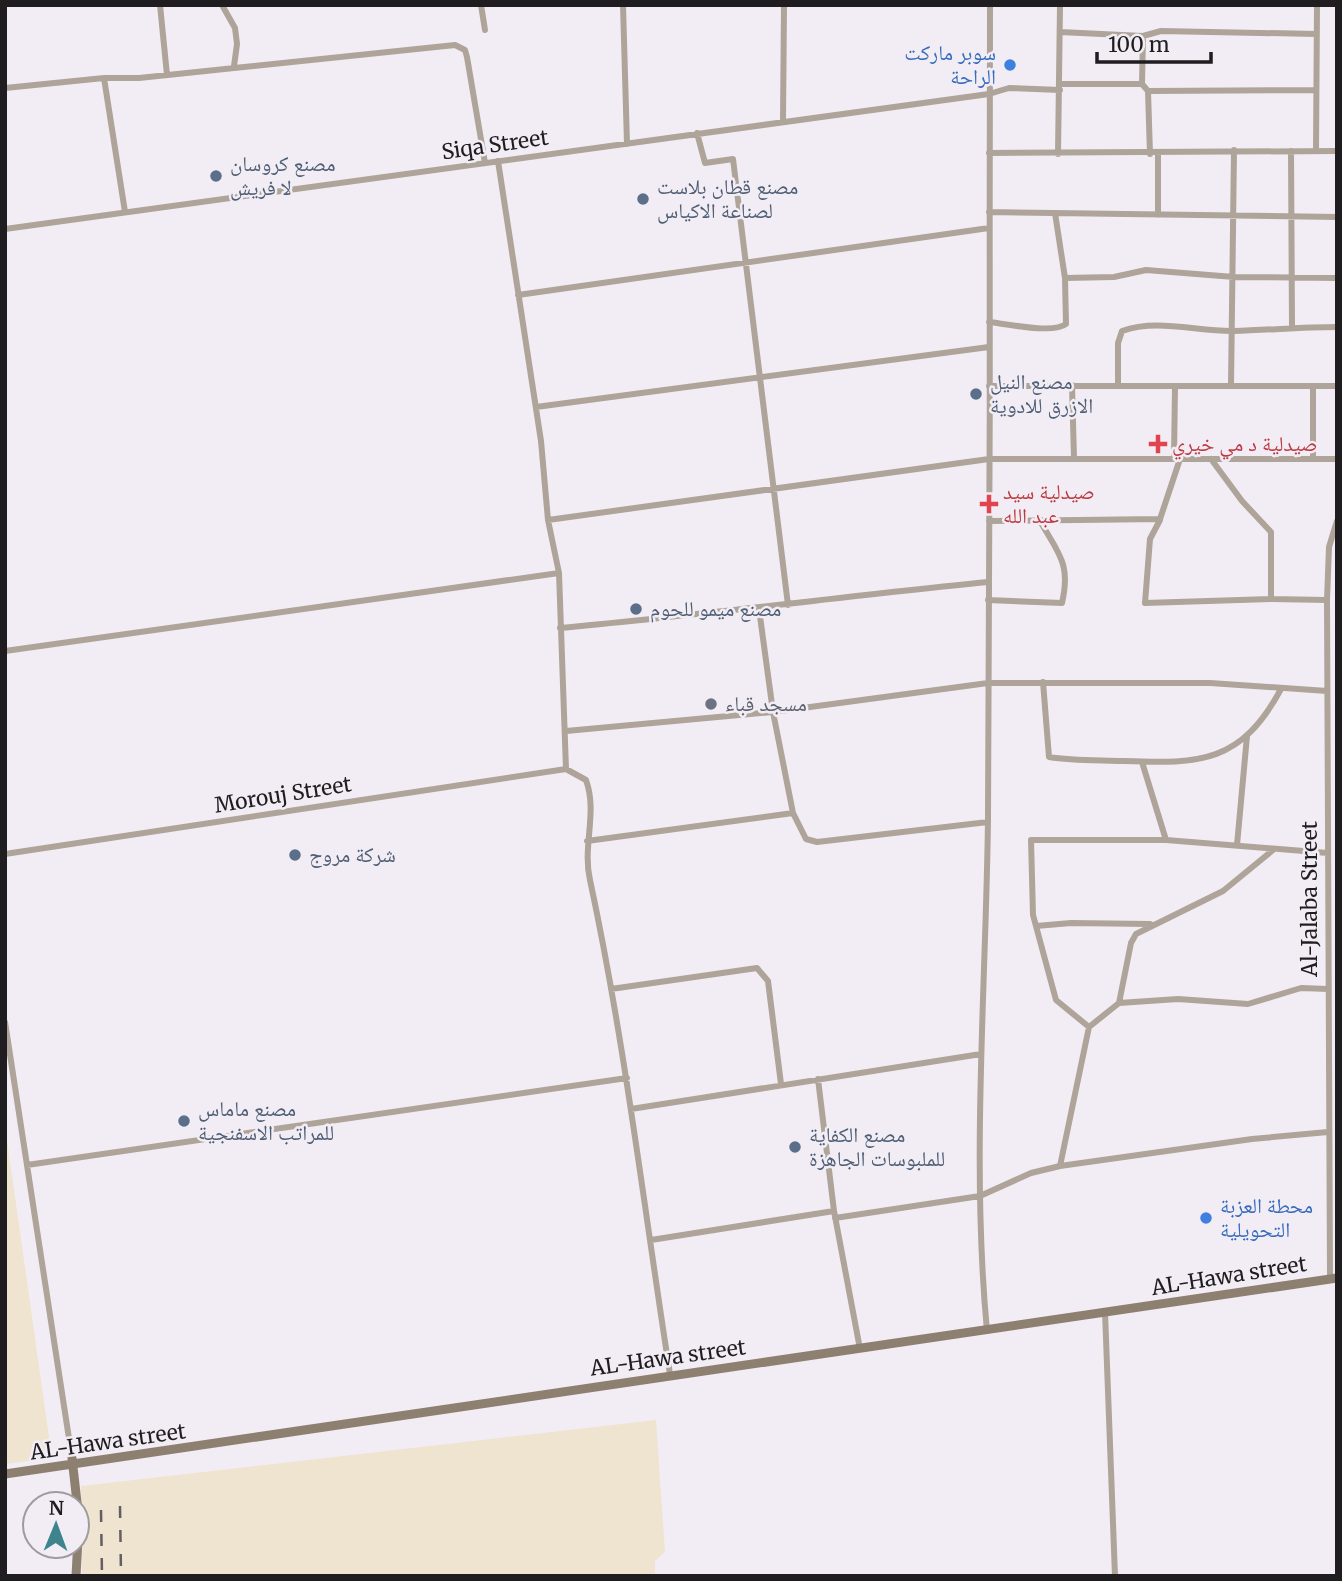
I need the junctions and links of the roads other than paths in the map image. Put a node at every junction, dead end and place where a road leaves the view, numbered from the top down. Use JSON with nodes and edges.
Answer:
{"nodes":[{"id":1,"x":160,"y":5,"type":"edge"},
{"id":2,"x":222,"y":5,"type":"edge"},
{"id":3,"x":481,"y":5,"type":"edge"},
{"id":4,"x":623,"y":5,"type":"edge"},
{"id":5,"x":783,"y":5,"type":"edge"},
{"id":6,"x":989,"y":5,"type":"edge"},
{"id":7,"x":1060,"y":5,"type":"edge"},
{"id":8,"x":1317,"y":5,"type":"edge"},
{"id":9,"x":485,"y":30,"type":"dead end"},
{"id":10,"x":1060,"y":32,"type":"junction"},
{"id":11,"x":1316,"y":34,"type":"junction"},
{"id":12,"x":1143,"y":36,"type":"junction"},
{"id":13,"x":234,"y":66,"type":"junction"},
{"id":14,"x":167,"y":75,"type":"junction"},
{"id":15,"x":104,"y":78,"type":"junction"},
{"id":16,"x":1142,"y":84,"type":"junction"},
{"id":17,"x":1060,"y":87,"type":"junction"},
{"id":18,"x":5,"y":88,"type":"edge"},
{"id":19,"x":1315,"y":90,"type":"junction"},
{"id":20,"x":1148,"y":91,"type":"junction"},
{"id":21,"x":989,"y":94,"type":"junction"},
{"id":22,"x":783,"y":121,"type":"junction"},
{"id":23,"x":697,"y":133,"type":"junction"},
{"id":24,"x":627,"y":144,"type":"junction"},
{"id":25,"x":1234,"y":150,"type":"junction"},
{"id":26,"x":1317,"y":150,"type":"junction"},
{"id":27,"x":1291,"y":151,"type":"junction"},
{"id":28,"x":1337,"y":151,"type":"edge"},
{"id":29,"x":989,"y":153,"type":"junction"},
{"id":30,"x":1058,"y":154,"type":"junction"},
{"id":31,"x":1150,"y":154,"type":"junction"},
{"id":32,"x":1158,"y":154,"type":"junction"},
{"id":33,"x":498,"y":161,"type":"junction"},
{"id":34,"x":485,"y":163,"type":"junction"},
{"id":35,"x":125,"y":212,"type":"junction"},
{"id":36,"x":989,"y":212,"type":"junction"},
{"id":37,"x":1055,"y":214,"type":"junction"},
{"id":38,"x":1158,"y":215,"type":"junction"},
{"id":39,"x":1234,"y":216,"type":"junction"},
{"id":40,"x":1292,"y":217,"type":"junction"},
{"id":41,"x":1337,"y":217,"type":"edge"},
{"id":42,"x":989,"y":228,"type":"junction"},
{"id":43,"x":5,"y":229,"type":"edge"},
{"id":44,"x":744,"y":264,"type":"junction"},
{"id":45,"x":1234,"y":276,"type":"junction"},
{"id":46,"x":1065,"y":278,"type":"junction"},
{"id":47,"x":1292,"y":278,"type":"junction"},
{"id":48,"x":1337,"y":278,"type":"edge"},
{"id":49,"x":518,"y":295,"type":"junction"},
{"id":50,"x":989,"y":322,"type":"junction"},
{"id":51,"x":1292,"y":327,"type":"junction"},
{"id":52,"x":1337,"y":327,"type":"edge"},
{"id":53,"x":1233,"y":331,"type":"junction"},
{"id":54,"x":989,"y":347,"type":"junction"},
{"id":55,"x":758,"y":378,"type":"junction"},
{"id":56,"x":1072,"y":385,"type":"junction"},
{"id":57,"x":989,"y":386,"type":"junction"},
{"id":58,"x":1118,"y":386,"type":"junction"},
{"id":59,"x":1175,"y":386,"type":"junction"},
{"id":60,"x":1231,"y":386,"type":"junction"},
{"id":61,"x":1313,"y":386,"type":"junction"},
{"id":62,"x":1337,"y":386,"type":"edge"},
{"id":63,"x":536,"y":407,"type":"junction"},
{"id":64,"x":1074,"y":458,"type":"junction"},
{"id":65,"x":989,"y":459,"type":"junction"},
{"id":66,"x":1177,"y":459,"type":"junction"},
{"id":67,"x":1211,"y":459,"type":"junction"},
{"id":68,"x":1312,"y":459,"type":"junction"},
{"id":69,"x":1337,"y":459,"type":"edge"},
{"id":70,"x":771,"y":488,"type":"junction"},
{"id":71,"x":1160,"y":519,"type":"junction"},
{"id":72,"x":548,"y":520,"type":"junction"},
{"id":73,"x":1040,"y":521,"type":"junction"},
{"id":74,"x":1337,"y":521,"type":"edge"},
{"id":75,"x":989,"y":522,"type":"junction"},
{"id":76,"x":1329,"y":547,"type":"junction"},
{"id":77,"x":1337,"y":547,"type":"edge"},
{"id":78,"x":559,"y":573,"type":"junction"},
{"id":79,"x":988,"y":582,"type":"junction"},
{"id":80,"x":1271,"y":599,"type":"junction"},
{"id":81,"x":988,"y":600,"type":"junction"},
{"id":82,"x":1327,"y":600,"type":"junction"},
{"id":83,"x":788,"y":605,"type":"junction"},
{"id":84,"x":759,"y":609,"type":"junction"},
{"id":85,"x":1337,"y":619,"type":"edge"},
{"id":86,"x":1327,"y":620,"type":"junction"},
{"id":87,"x":560,"y":628,"type":"junction"},
{"id":88,"x":5,"y":651,"type":"edge"},
{"id":89,"x":1327,"y":681,"type":"junction"},
{"id":90,"x":1337,"y":681,"type":"edge"},
{"id":91,"x":1043,"y":682,"type":"junction"},
{"id":92,"x":988,"y":683,"type":"junction"},
{"id":93,"x":1281,"y":689,"type":"junction"},
{"id":94,"x":1327,"y":691,"type":"junction"},
{"id":95,"x":772,"y":712,"type":"junction"},
{"id":96,"x":566,"y":731,"type":"junction"},
{"id":97,"x":1247,"y":736,"type":"junction"},
{"id":98,"x":1337,"y":754,"type":"edge"},
{"id":99,"x":1327,"y":755,"type":"junction"},
{"id":100,"x":1142,"y":762,"type":"junction"},
{"id":101,"x":566,"y":769,"type":"junction"},
{"id":102,"x":793,"y":813,"type":"junction"},
{"id":103,"x":988,"y":822,"type":"junction"},
{"id":104,"x":1327,"y":827,"type":"junction"},
{"id":105,"x":1337,"y":827,"type":"edge"},
{"id":106,"x":1166,"y":840,"type":"junction"},
{"id":107,"x":587,"y":841,"type":"junction"},
{"id":108,"x":1237,"y":845,"type":"junction"},
{"id":109,"x":1273,"y":850,"type":"junction"},
{"id":110,"x":1328,"y":853,"type":"junction"},
{"id":111,"x":5,"y":854,"type":"edge"},
{"id":112,"x":1328,"y":877,"type":"junction"},
{"id":113,"x":1337,"y":877,"type":"edge"},
{"id":114,"x":1156,"y":924,"type":"junction"},
{"id":115,"x":1036,"y":926,"type":"junction"},
{"id":116,"x":1337,"y":956,"type":"edge"},
{"id":117,"x":1328,"y":957,"type":"junction"},
{"id":118,"x":611,"y":989,"type":"junction"},
{"id":119,"x":1328,"y":989,"type":"junction"},
{"id":120,"x":1119,"y":1003,"type":"junction"},
{"id":121,"x":5,"y":1022,"type":"edge"},
{"id":122,"x":1089,"y":1027,"type":"junction"},
{"id":123,"x":981,"y":1055,"type":"junction"},
{"id":124,"x":627,"y":1078,"type":"junction"},
{"id":125,"x":818,"y":1079,"type":"junction"},
{"id":126,"x":780,"y":1084,"type":"junction"},
{"id":127,"x":631,"y":1109,"type":"junction"},
{"id":128,"x":1337,"y":1117,"type":"edge"},
{"id":129,"x":1328,"y":1118,"type":"junction"},
{"id":130,"x":1328,"y":1132,"type":"junction"},
{"id":131,"x":27,"y":1165,"type":"junction"},
{"id":132,"x":1060,"y":1166,"type":"junction"},
{"id":133,"x":981,"y":1196,"type":"junction"},
{"id":134,"x":835,"y":1215,"type":"junction"},
{"id":135,"x":651,"y":1240,"type":"junction"},
{"id":136,"x":1334,"y":1278,"type":"edge"},
{"id":137,"x":1105,"y":1312,"type":"junction"},
{"id":138,"x":987,"y":1331,"type":"junction"},
{"id":139,"x":860,"y":1349,"type":"junction"},
{"id":140,"x":670,"y":1374,"type":"junction"},
{"id":141,"x":73,"y":1461,"type":"junction"},
{"id":142,"x":5,"y":1474,"type":"edge"},
{"id":143,"x":76,"y":1576,"type":"edge"},
{"id":144,"x":1115,"y":1576,"type":"edge"}],
"edges":[{"from":1,"to":14,"type":"street"},
{"from":2,"to":13,"type":"street"},
{"from":3,"to":9,"type":"street"},
{"from":4,"to":24,"type":"street"},
{"from":5,"to":22,"type":"street"},
{"from":6,"to":21,"type":"street"},
{"from":7,"to":10,"type":"street"},
{"from":8,"to":11,"type":"street"},
{"from":10,"to":12,"type":"street"},
{"from":10,"to":17,"type":"street"},
{"from":11,"to":12,"type":"street"},
{"from":11,"to":19,"type":"street"},
{"from":12,"to":16,"type":"street"},
{"from":13,"to":14,"type":"street"},
{"from":13,"to":34,"type":"street"},
{"from":14,"to":15,"type":"street"},
{"from":15,"to":18,"type":"street"},
{"from":15,"to":35,"type":"street"},
{"from":16,"to":17,"type":"street","name":"Siqa Street"},
{"from":16,"to":20,"type":"street"},
{"from":17,"to":21,"type":"street","name":"Siqa Street"},
{"from":17,"to":30,"type":"street"},
{"from":19,"to":20,"type":"street"},
{"from":19,"to":26,"type":"street"},
{"from":20,"to":31,"type":"street"},
{"from":21,"to":22,"type":"street","name":"Siqa Street"},
{"from":21,"to":29,"type":"street"},
{"from":22,"to":23,"type":"street","name":"Siqa Street"},
{"from":23,"to":24,"type":"street","name":"Siqa Street"},
{"from":23,"to":44,"type":"street"},
{"from":24,"to":33,"type":"street","name":"Siqa Street"},
{"from":25,"to":27,"type":"street"},
{"from":25,"to":32,"type":"street"},
{"from":25,"to":39,"type":"street"},
{"from":26,"to":27,"type":"street"},
{"from":26,"to":28,"type":"street"},
{"from":27,"to":40,"type":"street"},
{"from":29,"to":30,"type":"street"},
{"from":29,"to":36,"type":"street"},
{"from":30,"to":31,"type":"street"},
{"from":31,"to":32,"type":"street"},
{"from":32,"to":38,"type":"street"},
{"from":33,"to":34,"type":"street","name":"Siqa Street"},
{"from":33,"to":49,"type":"street"},
{"from":34,"to":35,"type":"street","name":"Siqa Street"},
{"from":35,"to":43,"type":"street","name":"Siqa Street"},
{"from":36,"to":37,"type":"street"},
{"from":36,"to":42,"type":"street"},
{"from":37,"to":38,"type":"street"},
{"from":37,"to":46,"type":"street"},
{"from":38,"to":39,"type":"street"},
{"from":39,"to":40,"type":"street"},
{"from":39,"to":45,"type":"street"},
{"from":40,"to":41,"type":"street"},
{"from":40,"to":47,"type":"street"},
{"from":42,"to":44,"type":"street"},
{"from":42,"to":50,"type":"street"},
{"from":44,"to":49,"type":"street"},
{"from":44,"to":55,"type":"street"},
{"from":45,"to":46,"type":"street"},
{"from":45,"to":47,"type":"street"},
{"from":45,"to":53,"type":"street"},
{"from":46,"to":50,"type":"street"},
{"from":47,"to":48,"type":"street"},
{"from":47,"to":51,"type":"street"},
{"from":49,"to":63,"type":"street"},
{"from":50,"to":54,"type":"street"},
{"from":51,"to":52,"type":"street"},
{"from":51,"to":53,"type":"street"},
{"from":53,"to":58,"type":"street"},
{"from":53,"to":60,"type":"street"},
{"from":54,"to":55,"type":"street"},
{"from":54,"to":57,"type":"street"},
{"from":55,"to":63,"type":"street"},
{"from":55,"to":70,"type":"street"},
{"from":56,"to":57,"type":"street"},
{"from":56,"to":58,"type":"street"},
{"from":56,"to":64,"type":"street"},
{"from":57,"to":65,"type":"street"},
{"from":58,"to":59,"type":"street"},
{"from":59,"to":60,"type":"street"},
{"from":59,"to":66,"type":"street"},
{"from":60,"to":61,"type":"street"},
{"from":61,"to":62,"type":"street"},
{"from":61,"to":68,"type":"street"},
{"from":63,"to":72,"type":"street"},
{"from":64,"to":65,"type":"street"},
{"from":64,"to":66,"type":"street"},
{"from":65,"to":70,"type":"street"},
{"from":65,"to":75,"type":"street"},
{"from":66,"to":67,"type":"street"},
{"from":66,"to":71,"type":"street"},
{"from":67,"to":68,"type":"street"},
{"from":67,"to":80,"type":"street"},
{"from":68,"to":69,"type":"street"},
{"from":70,"to":72,"type":"street"},
{"from":70,"to":83,"type":"street"},
{"from":71,"to":73,"type":"street"},
{"from":71,"to":80,"type":"street"},
{"from":72,"to":78,"type":"street"},
{"from":73,"to":75,"type":"street"},
{"from":73,"to":81,"type":"street"},
{"from":74,"to":76,"type":"street","name":"Al-Jalaba Street"},
{"from":75,"to":79,"type":"street"},
{"from":76,"to":77,"type":"street"},
{"from":76,"to":82,"type":"street","name":"Al-Jalaba Street"},
{"from":78,"to":87,"type":"street"},
{"from":78,"to":88,"type":"street"},
{"from":79,"to":81,"type":"street"},
{"from":79,"to":83,"type":"street"},
{"from":80,"to":82,"type":"street"},
{"from":81,"to":92,"type":"street"},
{"from":82,"to":86,"type":"street","name":"Al-Jalaba Street"},
{"from":83,"to":84,"type":"street"},
{"from":84,"to":87,"type":"street"},
{"from":84,"to":95,"type":"street"},
{"from":85,"to":86,"type":"street"},
{"from":86,"to":89,"type":"street","name":"Al-Jalaba Street"},
{"from":87,"to":96,"type":"street"},
{"from":89,"to":90,"type":"street"},
{"from":89,"to":94,"type":"street","name":"Al-Jalaba Street"},
{"from":91,"to":92,"type":"street"},
{"from":91,"to":93,"type":"street"},
{"from":91,"to":100,"type":"street"},
{"from":92,"to":95,"type":"street"},
{"from":92,"to":103,"type":"street"},
{"from":93,"to":94,"type":"street"},
{"from":93,"to":97,"type":"street"},
{"from":94,"to":99,"type":"street","name":"Al-Jalaba Street"},
{"from":95,"to":96,"type":"street"},
{"from":95,"to":102,"type":"street"},
{"from":96,"to":101,"type":"street"},
{"from":97,"to":100,"type":"street"},
{"from":97,"to":108,"type":"street"},
{"from":98,"to":99,"type":"street"},
{"from":99,"to":104,"type":"street","name":"Al-Jalaba Street"},
{"from":100,"to":106,"type":"street"},
{"from":101,"to":107,"type":"street"},
{"from":101,"to":111,"type":"street","name":"Morouj Street"},
{"from":102,"to":103,"type":"street"},
{"from":102,"to":107,"type":"street"},
{"from":103,"to":123,"type":"street"},
{"from":104,"to":105,"type":"street"},
{"from":104,"to":110,"type":"street","name":"Al-Jalaba Street"},
{"from":106,"to":108,"type":"street"},
{"from":106,"to":115,"type":"street"},
{"from":107,"to":118,"type":"street"},
{"from":108,"to":109,"type":"street"},
{"from":109,"to":110,"type":"street"},
{"from":109,"to":114,"type":"street"},
{"from":110,"to":112,"type":"street","name":"Al-Jalaba Street"},
{"from":112,"to":113,"type":"street"},
{"from":112,"to":117,"type":"street","name":"Al-Jalaba Street"},
{"from":114,"to":115,"type":"street"},
{"from":114,"to":120,"type":"street"},
{"from":115,"to":122,"type":"street"},
{"from":116,"to":117,"type":"street"},
{"from":117,"to":119,"type":"street","name":"Al-Jalaba Street"},
{"from":118,"to":124,"type":"street"},
{"from":118,"to":126,"type":"street"},
{"from":119,"to":120,"type":"street"},
{"from":119,"to":129,"type":"street","name":"Al-Jalaba Street"},
{"from":120,"to":122,"type":"street"},
{"from":121,"to":131,"type":"street"},
{"from":122,"to":132,"type":"street"},
{"from":123,"to":125,"type":"street"},
{"from":123,"to":133,"type":"street"},
{"from":124,"to":127,"type":"street"},
{"from":124,"to":131,"type":"street"},
{"from":125,"to":126,"type":"street"},
{"from":125,"to":134,"type":"street"},
{"from":126,"to":127,"type":"street"},
{"from":127,"to":135,"type":"street"},
{"from":128,"to":129,"type":"street"},
{"from":129,"to":130,"type":"street","name":"Al-Jalaba Street"},
{"from":130,"to":132,"type":"street"},
{"from":130,"to":136,"type":"street","name":"Al-Jalaba Street"},
{"from":131,"to":141,"type":"street"},
{"from":132,"to":133,"type":"street"},
{"from":133,"to":134,"type":"street"},
{"from":133,"to":138,"type":"street"},
{"from":134,"to":135,"type":"street"},
{"from":134,"to":139,"type":"street"},
{"from":135,"to":140,"type":"street"},
{"from":136,"to":137,"type":"street","name":"AL-Hawa street"},
{"from":137,"to":138,"type":"street","name":"AL-Hawa street"},
{"from":137,"to":144,"type":"street"},
{"from":138,"to":139,"type":"street","name":"AL-Hawa street"},
{"from":139,"to":140,"type":"street","name":"AL-Hawa street"},
{"from":140,"to":141,"type":"street","name":"AL-Hawa street"},
{"from":141,"to":142,"type":"street","name":"AL-Hawa street"},
{"from":141,"to":143,"type":"street"}]}
